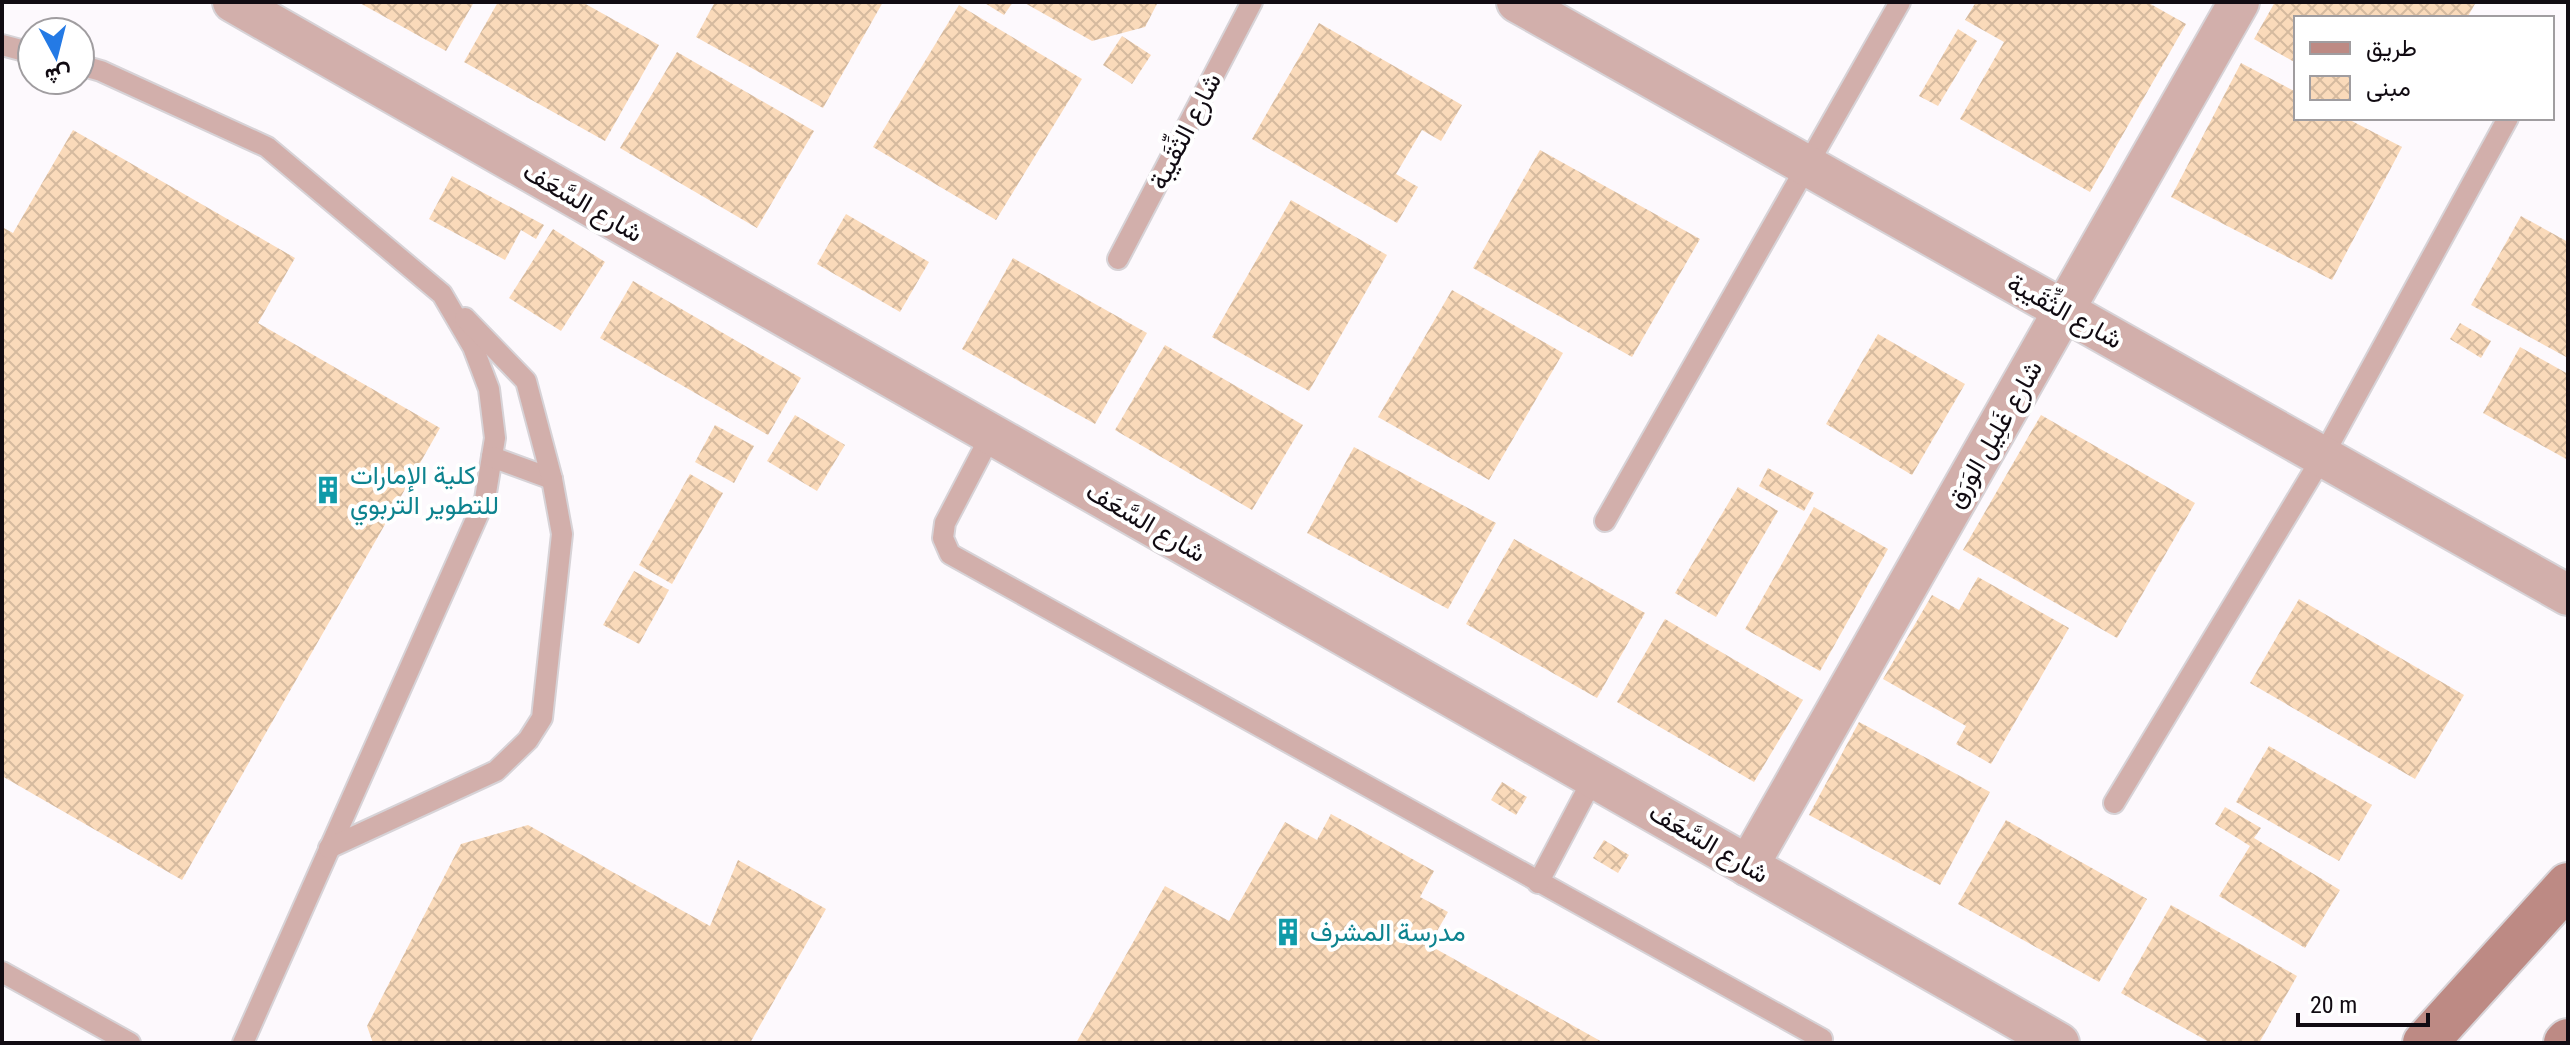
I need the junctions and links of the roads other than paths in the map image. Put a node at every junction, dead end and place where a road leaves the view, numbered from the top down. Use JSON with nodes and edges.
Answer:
{"nodes":[{"id":1,"x":233,"y":2,"type":"edge"},
{"id":2,"x":1252,"y":2,"type":"edge"},
{"id":3,"x":1517,"y":2,"type":"edge"},
{"id":4,"x":1900,"y":2,"type":"edge"},
{"id":5,"x":2239,"y":2,"type":"edge"},
{"id":6,"x":96,"y":70,"type":"edge"},
{"id":7,"x":2507,"y":120,"type":"edge"},
{"id":8,"x":1806,"y":166,"type":"junction"},
{"id":9,"x":1118,"y":259,"type":"dead end"},
{"id":10,"x":442,"y":294,"type":"junction"},
{"id":11,"x":2064,"y":311,"type":"junction"},
{"id":12,"x":991,"y":435,"type":"junction"},
{"id":13,"x":2323,"y":456,"type":"junction"},
{"id":14,"x":492,"y":457,"type":"junction"},
{"id":15,"x":552,"y":479,"type":"junction"},
{"id":16,"x":1605,"y":521,"type":"dead end"},
{"id":17,"x":2568,"y":595,"type":"edge"},
{"id":18,"x":1594,"y":777,"type":"junction"},
{"id":19,"x":2114,"y":803,"type":"dead end"},
{"id":20,"x":329,"y":848,"type":"junction"},
{"id":21,"x":1748,"y":866,"type":"junction"},
{"id":22,"x":1538,"y":883,"type":"junction"},
{"id":23,"x":2568,"y":885,"type":"edge"},
{"id":24,"x":2,"y":972,"type":"edge"},
{"id":25,"x":1822,"y":1039,"type":"dead end"},
{"id":26,"x":130,"y":1043,"type":"edge"},
{"id":27,"x":243,"y":1043,"type":"edge"},
{"id":28,"x":2059,"y":1043,"type":"edge"},
{"id":29,"x":2425,"y":1043,"type":"edge"}],
"edges":[{"from":1,"to":12,"type":"street","name":"شارع السَّعَف"},
{"from":2,"to":9,"type":"lane","name":"شارع الثِّقَيبة"},
{"from":3,"to":8,"type":"street","name":"شارع الثِّقَيبة"},
{"from":4,"to":8,"type":"lane"},
{"from":5,"to":11,"type":"street","name":"شارع غَلِيل الوَرَق"},
{"from":6,"to":10,"type":"lane"},
{"from":7,"to":13,"type":"lane"},
{"from":8,"to":11,"type":"street","name":"شارع الثِّقَيبة"},
{"from":8,"to":16,"type":"lane"},
{"from":10,"to":14,"type":"lane"},
{"from":10,"to":15,"type":"lane"},
{"from":11,"to":13,"type":"street","name":"شارع الثِّقَيبة"},
{"from":11,"to":21,"type":"street","name":"شارع غَلِيل الوَرَق"},
{"from":12,"to":18,"type":"street","name":"شارع السَّعَف"},
{"from":12,"to":22,"type":"lane"},
{"from":13,"to":17,"type":"street","name":"شارع الثِّقَيبة"},
{"from":13,"to":19,"type":"lane"},
{"from":14,"to":15,"type":"lane"},
{"from":14,"to":20,"type":"lane"},
{"from":15,"to":20,"type":"lane"},
{"from":18,"to":21,"type":"street","name":"شارع السَّعَف"},
{"from":18,"to":22,"type":"lane"},
{"from":20,"to":27,"type":"lane"},
{"from":21,"to":28,"type":"street","name":"شارع السَّعَف"},
{"from":22,"to":25,"type":"lane"},
{"from":23,"to":29,"type":"street"},
{"from":24,"to":26,"type":"lane"}]}
